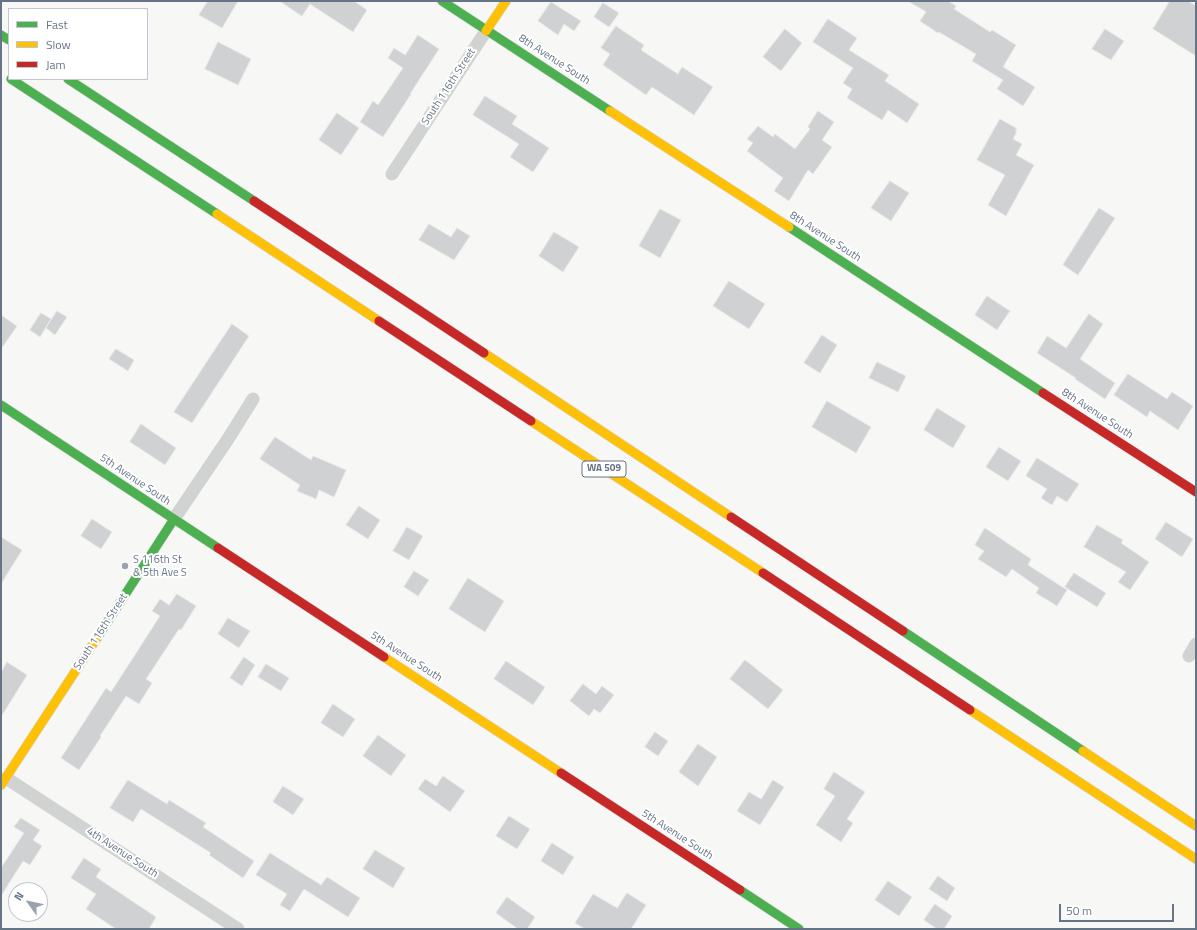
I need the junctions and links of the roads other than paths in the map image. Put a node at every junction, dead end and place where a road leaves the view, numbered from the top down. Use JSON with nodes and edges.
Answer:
{"nodes":[{"id":1,"x":442,"y":1,"type":"edge"},
{"id":2,"x":506,"y":1,"type":"edge"},
{"id":3,"x":486,"y":31,"type":"junction"},
{"id":4,"x":13,"y":80,"type":"edge"},
{"id":5,"x":70,"y":80,"type":"edge"},
{"id":6,"x":392,"y":174,"type":"dead end"},
{"id":7,"x":253,"y":399,"type":"dead end"},
{"id":8,"x":1,"y":405,"type":"edge"},
{"id":9,"x":1196,"y":492,"type":"edge"},
{"id":10,"x":174,"y":519,"type":"junction"},
{"id":11,"x":1196,"y":644,"type":"edge"},
{"id":12,"x":1189,"y":656,"type":"dead end"},
{"id":13,"x":3,"y":781,"type":"edge"},
{"id":14,"x":1196,"y":826,"type":"edge"},
{"id":15,"x":1196,"y":859,"type":"edge"},
{"id":16,"x":238,"y":929,"type":"edge"},
{"id":17,"x":799,"y":929,"type":"edge"}],
"edges":[{"from":1,"to":3,"type":"main road","name":"8th Avenue South"},
{"from":2,"to":3,"type":"main road","name":"South 116th Street"},
{"from":3,"to":6,"type":"street","name":"South 116th Street"},
{"from":3,"to":9,"type":"main road","name":"8th Avenue South"},
{"from":4,"to":15,"type":"main road","number":"WA 509"},
{"from":5,"to":14,"type":"main road","number":"WA 509"},
{"from":7,"to":10,"type":"street","name":"South 116th Street"},
{"from":8,"to":10,"type":"main road","name":"5th Avenue South"},
{"from":10,"to":13,"type":"main road","name":"South 116th Street"},
{"from":10,"to":17,"type":"main road","name":"5th Avenue South"},
{"from":11,"to":12,"type":"street"},
{"from":13,"to":16,"type":"street","name":"4th Avenue South"}]}
